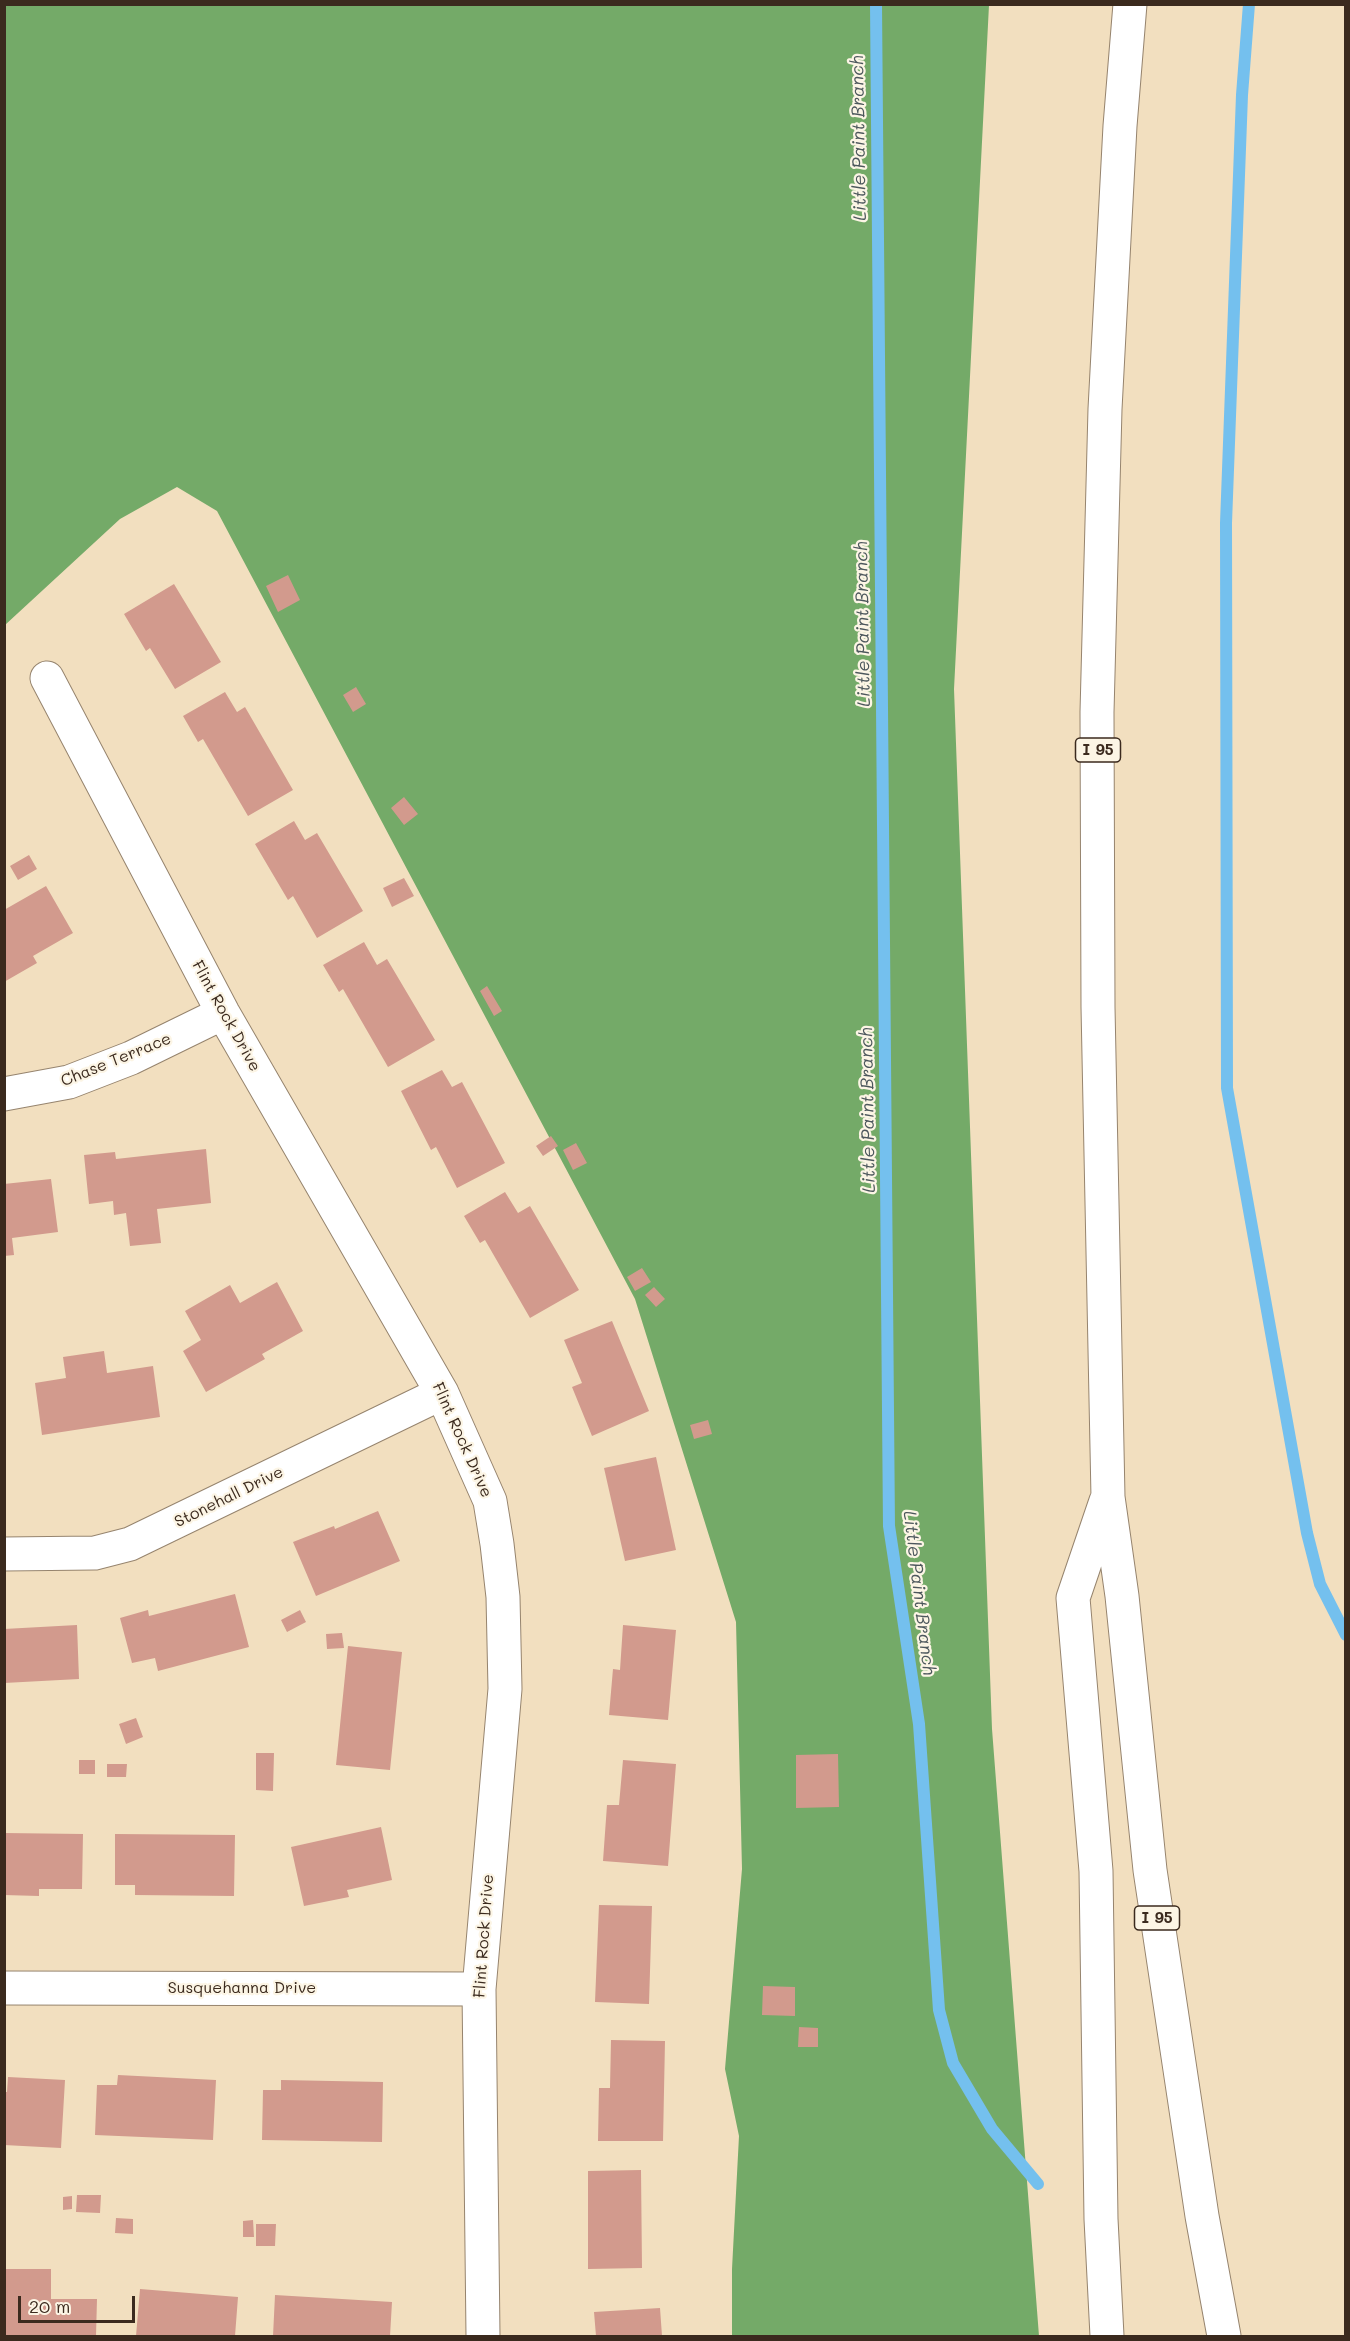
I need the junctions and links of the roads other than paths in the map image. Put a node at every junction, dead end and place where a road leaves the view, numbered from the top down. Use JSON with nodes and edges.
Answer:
{"nodes":[{"id":1,"x":1130,"y":4,"type":"edge"},
{"id":2,"x":47,"y":678,"type":"dead end"},
{"id":3,"x":223,"y":1013,"type":"junction"},
{"id":4,"x":4,"y":1094,"type":"edge"},
{"id":5,"x":442,"y":1394,"type":"junction"},
{"id":6,"x":1108,"y":1497,"type":"junction"},
{"id":7,"x":4,"y":1554,"type":"edge"},
{"id":8,"x":4,"y":1988,"type":"edge"},
{"id":9,"x":479,"y":1989,"type":"junction"},
{"id":10,"x":483,"y":2337,"type":"edge"},
{"id":11,"x":1107,"y":2337,"type":"edge"},
{"id":12,"x":1224,"y":2337,"type":"edge"}],
"edges":[{"from":1,"to":6,"type":"main road","number":"I 95"},
{"from":2,"to":3,"type":"main road","name":"Flint Rock Drive"},
{"from":3,"to":4,"type":"main road","name":"Chase Terrace"},
{"from":3,"to":5,"type":"main road","name":"Flint Rock Drive"},
{"from":5,"to":7,"type":"main road","name":"Stonehall Drive"},
{"from":5,"to":9,"type":"main road","name":"Flint Rock Drive"},
{"from":6,"to":11,"type":"main road"},
{"from":6,"to":12,"type":"main road","number":"I 95"},
{"from":8,"to":9,"type":"main road","name":"Susquehanna Drive"},
{"from":9,"to":10,"type":"main road","name":"Flint Rock Drive"}]}
